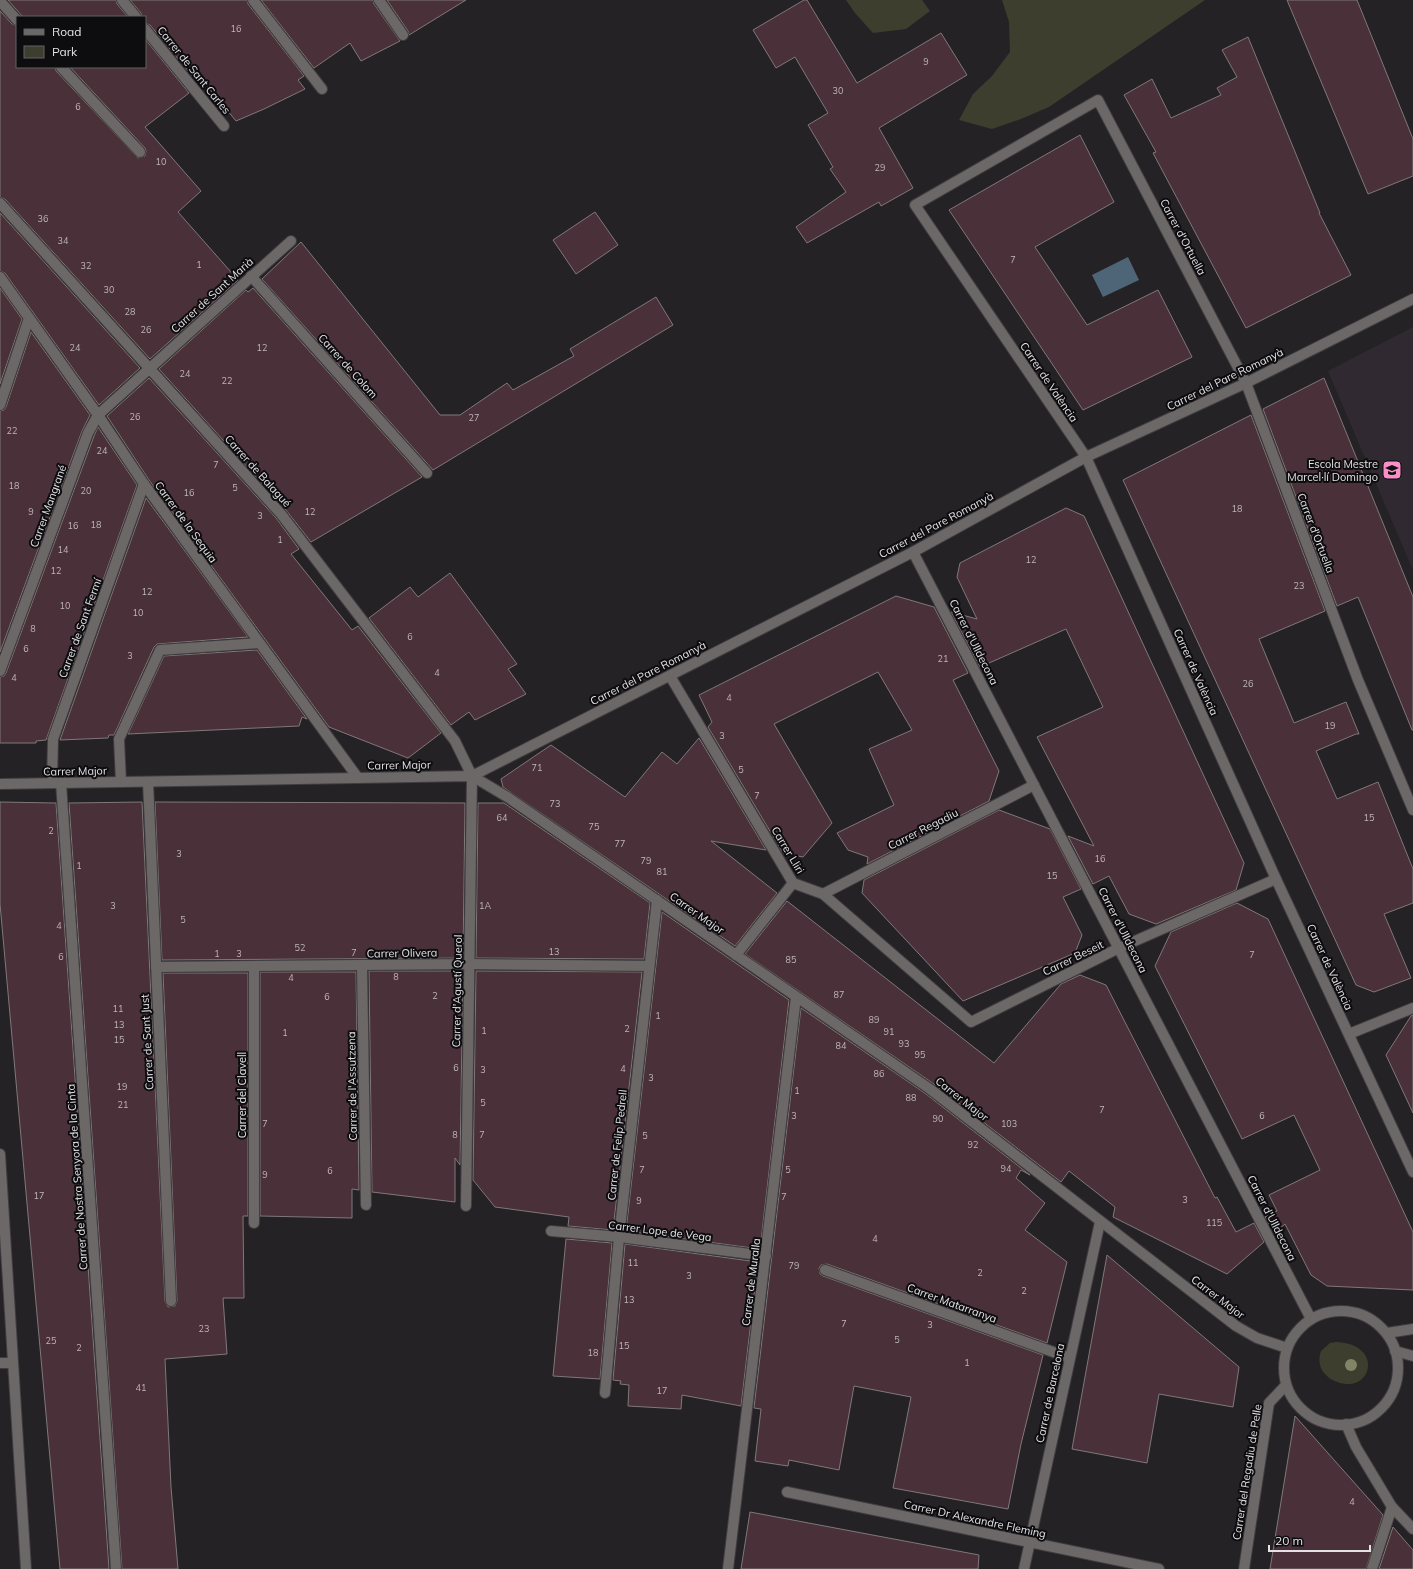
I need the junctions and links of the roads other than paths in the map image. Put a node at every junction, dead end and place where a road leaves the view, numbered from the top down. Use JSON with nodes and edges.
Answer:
{"nodes":[{"id":1,"x":122,"y":0,"type":"edge"},
{"id":2,"x":253,"y":0,"type":"edge"},
{"id":3,"x":379,"y":0,"type":"edge"},
{"id":4,"x":0,"y":1,"type":"edge"},
{"id":5,"x":135,"y":16,"type":"edge"},
{"id":6,"x":16,"y":19,"type":"edge"},
{"id":7,"x":146,"y":29,"type":"edge"},
{"id":8,"x":403,"y":35,"type":"dead end"},
{"id":9,"x":62,"y":68,"type":"edge"},
{"id":10,"x":322,"y":89,"type":"dead end"},
{"id":11,"x":1098,"y":100,"type":"joint"},
{"id":12,"x":224,"y":126,"type":"dead end"},
{"id":13,"x":140,"y":152,"type":"dead end"},
{"id":14,"x":0,"y":203,"type":"edge"},
{"id":15,"x":291,"y":241,"type":"dead end"},
{"id":16,"x":0,"y":276,"type":"edge"},
{"id":17,"x":251,"y":276,"type":"junction"},
{"id":18,"x":1413,"y":299,"type":"edge"},
{"id":19,"x":29,"y":318,"type":"junction"},
{"id":20,"x":149,"y":368,"type":"junction"},
{"id":21,"x":1246,"y":383,"type":"junction"},
{"id":22,"x":0,"y":405,"type":"edge"},
{"id":23,"x":98,"y":415,"type":"junction"},
{"id":24,"x":1086,"y":457,"type":"junction"},
{"id":25,"x":427,"y":473,"type":"dead end"},
{"id":26,"x":144,"y":484,"type":"junction"},
{"id":27,"x":913,"y":552,"type":"junction"},
{"id":28,"x":259,"y":643,"type":"junction"},
{"id":29,"x":0,"y":671,"type":"edge"},
{"id":30,"x":670,"y":676,"type":"junction"},
{"id":31,"x":472,"y":776,"type":"junction"},
{"id":32,"x":358,"y":778,"type":"junction"},
{"id":33,"x":121,"y":782,"type":"junction"},
{"id":34,"x":148,"y":782,"type":"junction"},
{"id":35,"x":56,"y":783,"type":"junction"},
{"id":36,"x":0,"y":784,"type":"edge"},
{"id":37,"x":1034,"y":785,"type":"junction"},
{"id":38,"x":1413,"y":810,"type":"edge"},
{"id":39,"x":1276,"y":879,"type":"junction"},
{"id":40,"x":793,"y":883,"type":"junction"},
{"id":41,"x":823,"y":894,"type":"junction"},
{"id":42,"x":657,"y":900,"type":"junction"},
{"id":43,"x":1119,"y":948,"type":"junction"},
{"id":44,"x":736,"y":955,"type":"junction"},
{"id":45,"x":469,"y":964,"type":"junction"},
{"id":46,"x":362,"y":966,"type":"junction"},
{"id":47,"x":649,"y":966,"type":"junction"},
{"id":48,"x":156,"y":967,"type":"junction"},
{"id":49,"x":254,"y":967,"type":"junction"},
{"id":50,"x":796,"y":997,"type":"junction"},
{"id":51,"x":1413,"y":1008,"type":"edge"},
{"id":52,"x":971,"y":1022,"type":"joint"},
{"id":53,"x":1348,"y":1034,"type":"junction"},
{"id":54,"x":0,"y":1154,"type":"edge"},
{"id":55,"x":1413,"y":1172,"type":"edge"},
{"id":56,"x":366,"y":1205,"type":"dead end"},
{"id":57,"x":466,"y":1206,"type":"dead end"},
{"id":58,"x":1100,"y":1222,"type":"junction"},
{"id":59,"x":254,"y":1223,"type":"dead end"},
{"id":60,"x":551,"y":1231,"type":"dead end"},
{"id":61,"x":618,"y":1237,"type":"junction"},
{"id":62,"x":766,"y":1256,"type":"junction"},
{"id":63,"x":825,"y":1270,"type":"dead end"},
{"id":64,"x":172,"y":1301,"type":"dead end"},
{"id":65,"x":1310,"y":1319,"type":"junction"},
{"id":66,"x":1413,"y":1330,"type":"edge"},
{"id":67,"x":1386,"y":1333,"type":"junction"},
{"id":68,"x":1287,"y":1348,"type":"junction"},
{"id":69,"x":1396,"y":1351,"type":"junction"},
{"id":70,"x":1413,"y":1356,"type":"edge"},
{"id":71,"x":1070,"y":1358,"type":"junction"},
{"id":72,"x":0,"y":1363,"type":"edge"},
{"id":73,"x":13,"y":1363,"type":"junction"},
{"id":74,"x":1286,"y":1385,"type":"junction"},
{"id":75,"x":605,"y":1393,"type":"dead end"},
{"id":76,"x":1346,"y":1424,"type":"junction"},
{"id":77,"x":787,"y":1492,"type":"dead end"},
{"id":78,"x":1392,"y":1507,"type":"junction"},
{"id":79,"x":1413,"y":1528,"type":"edge"},
{"id":80,"x":1029,"y":1543,"type":"junction"},
{"id":81,"x":26,"y":1569,"type":"edge"},
{"id":82,"x":116,"y":1569,"type":"edge"},
{"id":83,"x":728,"y":1569,"type":"edge"},
{"id":84,"x":1024,"y":1569,"type":"edge"},
{"id":85,"x":1159,"y":1569,"type":"edge"},
{"id":86,"x":1244,"y":1569,"type":"edge"},
{"id":87,"x":1372,"y":1569,"type":"edge"}],
"edges":[{"from":1,"to":5,"type":"street"},
{"from":2,"to":10,"type":"street"},
{"from":3,"to":8,"type":"street"},
{"from":4,"to":6,"type":"street"},
{"from":7,"to":12,"type":"street","name":"Carrer de Sant Carles"},
{"from":9,"to":13,"type":"street"},
{"from":11,"to":21,"type":"street","name":"Carrer d'Ortuella"},
{"from":11,"to":24,"type":"street","name":"Carrer de València"},
{"from":14,"to":20,"type":"street","name":"Carrer de Balagué"},
{"from":15,"to":17,"type":"street","name":"Carrer de Sant Marià"},
{"from":16,"to":19,"type":"street","name":"Carrer de la Sequia"},
{"from":17,"to":20,"type":"street","name":"Carrer de Sant Marià"},
{"from":17,"to":25,"type":"street","name":"Carrer de Colom"},
{"from":18,"to":21,"type":"street","name":"Carrer del Pare Romanyà"},
{"from":19,"to":22,"type":"street"},
{"from":19,"to":23,"type":"street","name":"Carrer de la Sequia"},
{"from":20,"to":23,"type":"street","name":"Carrer Mangrané"},
{"from":20,"to":31,"type":"street","name":"Carrer de Balagué"},
{"from":21,"to":24,"type":"street","name":"Carrer del Pare Romanyà"},
{"from":21,"to":38,"type":"street","name":"Carrer d'Ortuella"},
{"from":23,"to":26,"type":"street","name":"Carrer de la Sequia"},
{"from":23,"to":29,"type":"street","name":"Carrer Mangrané"},
{"from":24,"to":27,"type":"street","name":"Carrer del Pare Romanyà"},
{"from":24,"to":39,"type":"street","name":"Carrer de València"},
{"from":26,"to":28,"type":"street","name":"Carrer de la Sequia"},
{"from":26,"to":35,"type":"street","name":"Carrer de Sant Fermí"},
{"from":27,"to":30,"type":"street","name":"Carrer del Pare Romanyà"},
{"from":27,"to":37,"type":"street","name":"Carrer d'Ulldecona"},
{"from":28,"to":32,"type":"street","name":"Carrer de la Sequia"},
{"from":28,"to":33,"type":"street"},
{"from":30,"to":31,"type":"street","name":"Carrer del Pare Romanyà"},
{"from":30,"to":40,"type":"street","name":"Carrer Lliri"},
{"from":31,"to":32,"type":"street","name":"Carrer Major"},
{"from":31,"to":42,"type":"street","name":"Carrer Major"},
{"from":31,"to":45,"type":"street","name":"Carrer d'Agustí Querol"},
{"from":32,"to":34,"type":"street","name":"Carrer Major"},
{"from":33,"to":34,"type":"street","name":"Carrer Major"},
{"from":33,"to":35,"type":"street","name":"Carrer Major"},
{"from":34,"to":48,"type":"street","name":"Carrer de Sant Just"},
{"from":35,"to":36,"type":"street","name":"Carrer Major"},
{"from":35,"to":82,"type":"street","name":"Carrer de Nostra Senyora de la Cinta"},
{"from":37,"to":41,"type":"street","name":"Carrer Regadiu"},
{"from":37,"to":43,"type":"street","name":"Carrer d'Ulldecona"},
{"from":39,"to":43,"type":"street","name":"Carrer Beseit"},
{"from":39,"to":53,"type":"street","name":"Carrer de València"},
{"from":40,"to":41,"type":"street","name":"Carrer Lliri"},
{"from":40,"to":44,"type":"street"},
{"from":41,"to":52,"type":"street","name":"Carrer Lliri"},
{"from":42,"to":44,"type":"street","name":"Carrer Major"},
{"from":42,"to":47,"type":"street","name":"Carrer de Felip Pedrell"},
{"from":43,"to":52,"type":"street","name":"Carrer Beseit"},
{"from":43,"to":65,"type":"street","name":"Carrer d'Ulldecona"},
{"from":44,"to":50,"type":"street","name":"Carrer Major"},
{"from":45,"to":46,"type":"street","name":"Carrer Olivera"},
{"from":45,"to":47,"type":"street","name":"Carrer Olivera"},
{"from":45,"to":57,"type":"street","name":"Carrer d'Agustí Querol"},
{"from":46,"to":49,"type":"street","name":"Carrer Olivera"},
{"from":46,"to":56,"type":"street","name":"Carrer de l'Assutzena"},
{"from":47,"to":61,"type":"street","name":"Carrer de Felip Pedrell"},
{"from":48,"to":49,"type":"street","name":"Carrer Olivera"},
{"from":48,"to":64,"type":"street","name":"Carrer de Sant Just"},
{"from":49,"to":59,"type":"street","name":"Carrer del Clavell"},
{"from":50,"to":58,"type":"street","name":"Carrer Major"},
{"from":50,"to":62,"type":"street","name":"Carrer de Muralla"},
{"from":51,"to":53,"type":"street"},
{"from":53,"to":55,"type":"street","name":"Carrer de València"},
{"from":54,"to":73,"type":"street"},
{"from":58,"to":68,"type":"street","name":"Carrer Major"},
{"from":58,"to":71,"type":"street","name":"Carrer de Barcelona"},
{"from":60,"to":61,"type":"street","name":"Carrer Lope de Vega"},
{"from":61,"to":62,"type":"street","name":"Carrer Lope de Vega"},
{"from":61,"to":75,"type":"street","name":"Carrer de Felip Pedrell"},
{"from":62,"to":83,"type":"street","name":"Carrer de Muralla"},
{"from":63,"to":71,"type":"street","name":"Carrer Matarranya"},
{"from":65,"to":67,"type":"street"},
{"from":65,"to":68,"type":"street"},
{"from":66,"to":67,"type":"street"},
{"from":67,"to":69,"type":"street"},
{"from":68,"to":74,"type":"street"},
{"from":69,"to":70,"type":"street"},
{"from":69,"to":76,"type":"street"},
{"from":71,"to":80,"type":"street","name":"Carrer de Barcelona"},
{"from":72,"to":73,"type":"street"},
{"from":73,"to":81,"type":"street"},
{"from":74,"to":76,"type":"street"},
{"from":74,"to":86,"type":"street","name":"Carrer del Regadiu de Pelle"},
{"from":76,"to":78,"type":"street"},
{"from":77,"to":80,"type":"street","name":"Carrer Dr Alexandre Fleming"},
{"from":78,"to":79,"type":"street"},
{"from":78,"to":87,"type":"street"},
{"from":80,"to":84,"type":"street","name":"Carrer de Barcelona"},
{"from":80,"to":85,"type":"street","name":"Carrer Dr Alexandre Fleming"}]}
